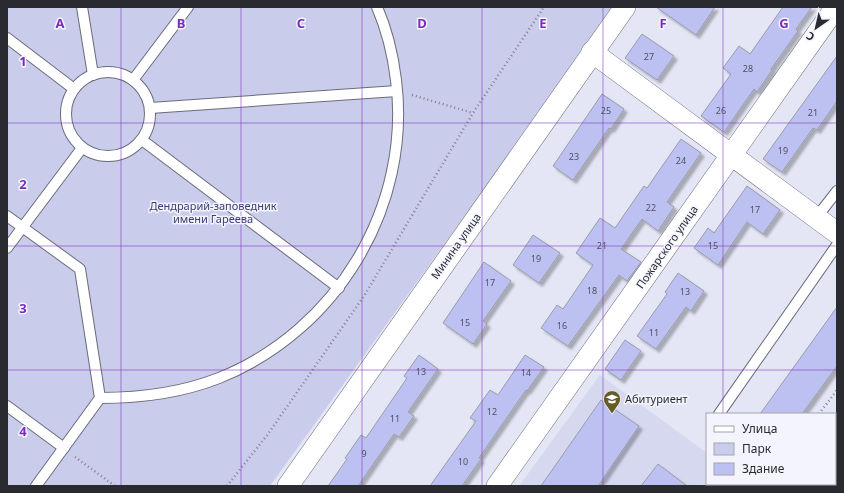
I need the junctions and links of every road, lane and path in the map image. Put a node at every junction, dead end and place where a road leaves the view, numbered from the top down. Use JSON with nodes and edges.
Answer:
{"nodes":[{"id":1,"x":82,"y":7,"type":"edge"},
{"id":2,"x":188,"y":7,"type":"edge"},
{"id":3,"x":377,"y":7,"type":"edge"},
{"id":4,"x":544,"y":7,"type":"edge"},
{"id":5,"x":625,"y":7,"type":"edge"},
{"id":6,"x":836,"y":7,"type":"edge"},
{"id":7,"x":7,"y":38,"type":"edge"},
{"id":8,"x":592,"y":52,"type":"junction"},
{"id":9,"x":93,"y":75,"type":"junction"},
{"id":10,"x":133,"y":80,"type":"junction"},
{"id":11,"x":74,"y":89,"type":"junction"},
{"id":12,"x":397,"y":91,"type":"junction"},
{"id":13,"x":150,"y":108,"type":"junction"},
{"id":14,"x":473,"y":113,"type":"junction"},
{"id":15,"x":142,"y":140,"type":"junction"},
{"id":16,"x":82,"y":148,"type":"junction"},
{"id":17,"x":732,"y":154,"type":"junction"},
{"id":18,"x":837,"y":191,"type":"edge"},
{"id":19,"x":7,"y":216,"type":"edge"},
{"id":20,"x":816,"y":218,"type":"junction"},
{"id":21,"x":23,"y":227,"type":"junction"},
{"id":22,"x":837,"y":233,"type":"edge"},
{"id":23,"x":837,"y":245,"type":"edge"},
{"id":24,"x":7,"y":248,"type":"edge"},
{"id":25,"x":339,"y":288,"type":"junction"},
{"id":26,"x":837,"y":390,"type":"edge"},
{"id":27,"x":100,"y":398,"type":"junction"},
{"id":28,"x":7,"y":406,"type":"edge"},
{"id":29,"x":720,"y":413,"type":"edge"},
{"id":30,"x":820,"y":413,"type":"edge"},
{"id":31,"x":64,"y":448,"type":"junction"},
{"id":32,"x":36,"y":486,"type":"edge"},
{"id":33,"x":115,"y":486,"type":"edge"},
{"id":34,"x":228,"y":486,"type":"edge"},
{"id":35,"x":288,"y":486,"type":"edge"},
{"id":36,"x":497,"y":486,"type":"edge"}],
"edges":[{"from":1,"to":9,"type":"lane"},
{"from":2,"to":10,"type":"lane"},
{"from":3,"to":12,"type":"lane"},
{"from":4,"to":14,"type":"path"},
{"from":5,"to":8,"type":"street","name":"Минина улица"},
{"from":6,"to":17,"type":"street","name":"Пожарского улица"},
{"from":7,"to":11,"type":"lane"},
{"from":8,"to":17,"type":"street"},
{"from":8,"to":35,"type":"street","name":"Минина улица"},
{"from":9,"to":10,"type":"lane"},
{"from":9,"to":11,"type":"lane"},
{"from":10,"to":13,"type":"lane"},
{"from":11,"to":16,"type":"lane"},
{"from":12,"to":13,"type":"lane"},
{"from":12,"to":14,"type":"path"},
{"from":12,"to":25,"type":"lane"},
{"from":13,"to":15,"type":"lane"},
{"from":14,"to":34,"type":"path"},
{"from":15,"to":16,"type":"lane"},
{"from":15,"to":25,"type":"lane"},
{"from":16,"to":21,"type":"lane"},
{"from":17,"to":20,"type":"street"},
{"from":17,"to":36,"type":"street","name":"Пожарского улица"},
{"from":18,"to":20,"type":"lane"},
{"from":19,"to":21,"type":"lane"},
{"from":20,"to":22,"type":"street"},
{"from":21,"to":24,"type":"lane"},
{"from":21,"to":27,"type":"lane"},
{"from":23,"to":29,"type":"lane"},
{"from":25,"to":27,"type":"lane"},
{"from":26,"to":30,"type":"path"},
{"from":27,"to":31,"type":"lane"},
{"from":28,"to":31,"type":"lane"},
{"from":31,"to":32,"type":"lane"},
{"from":31,"to":33,"type":"path"}]}
